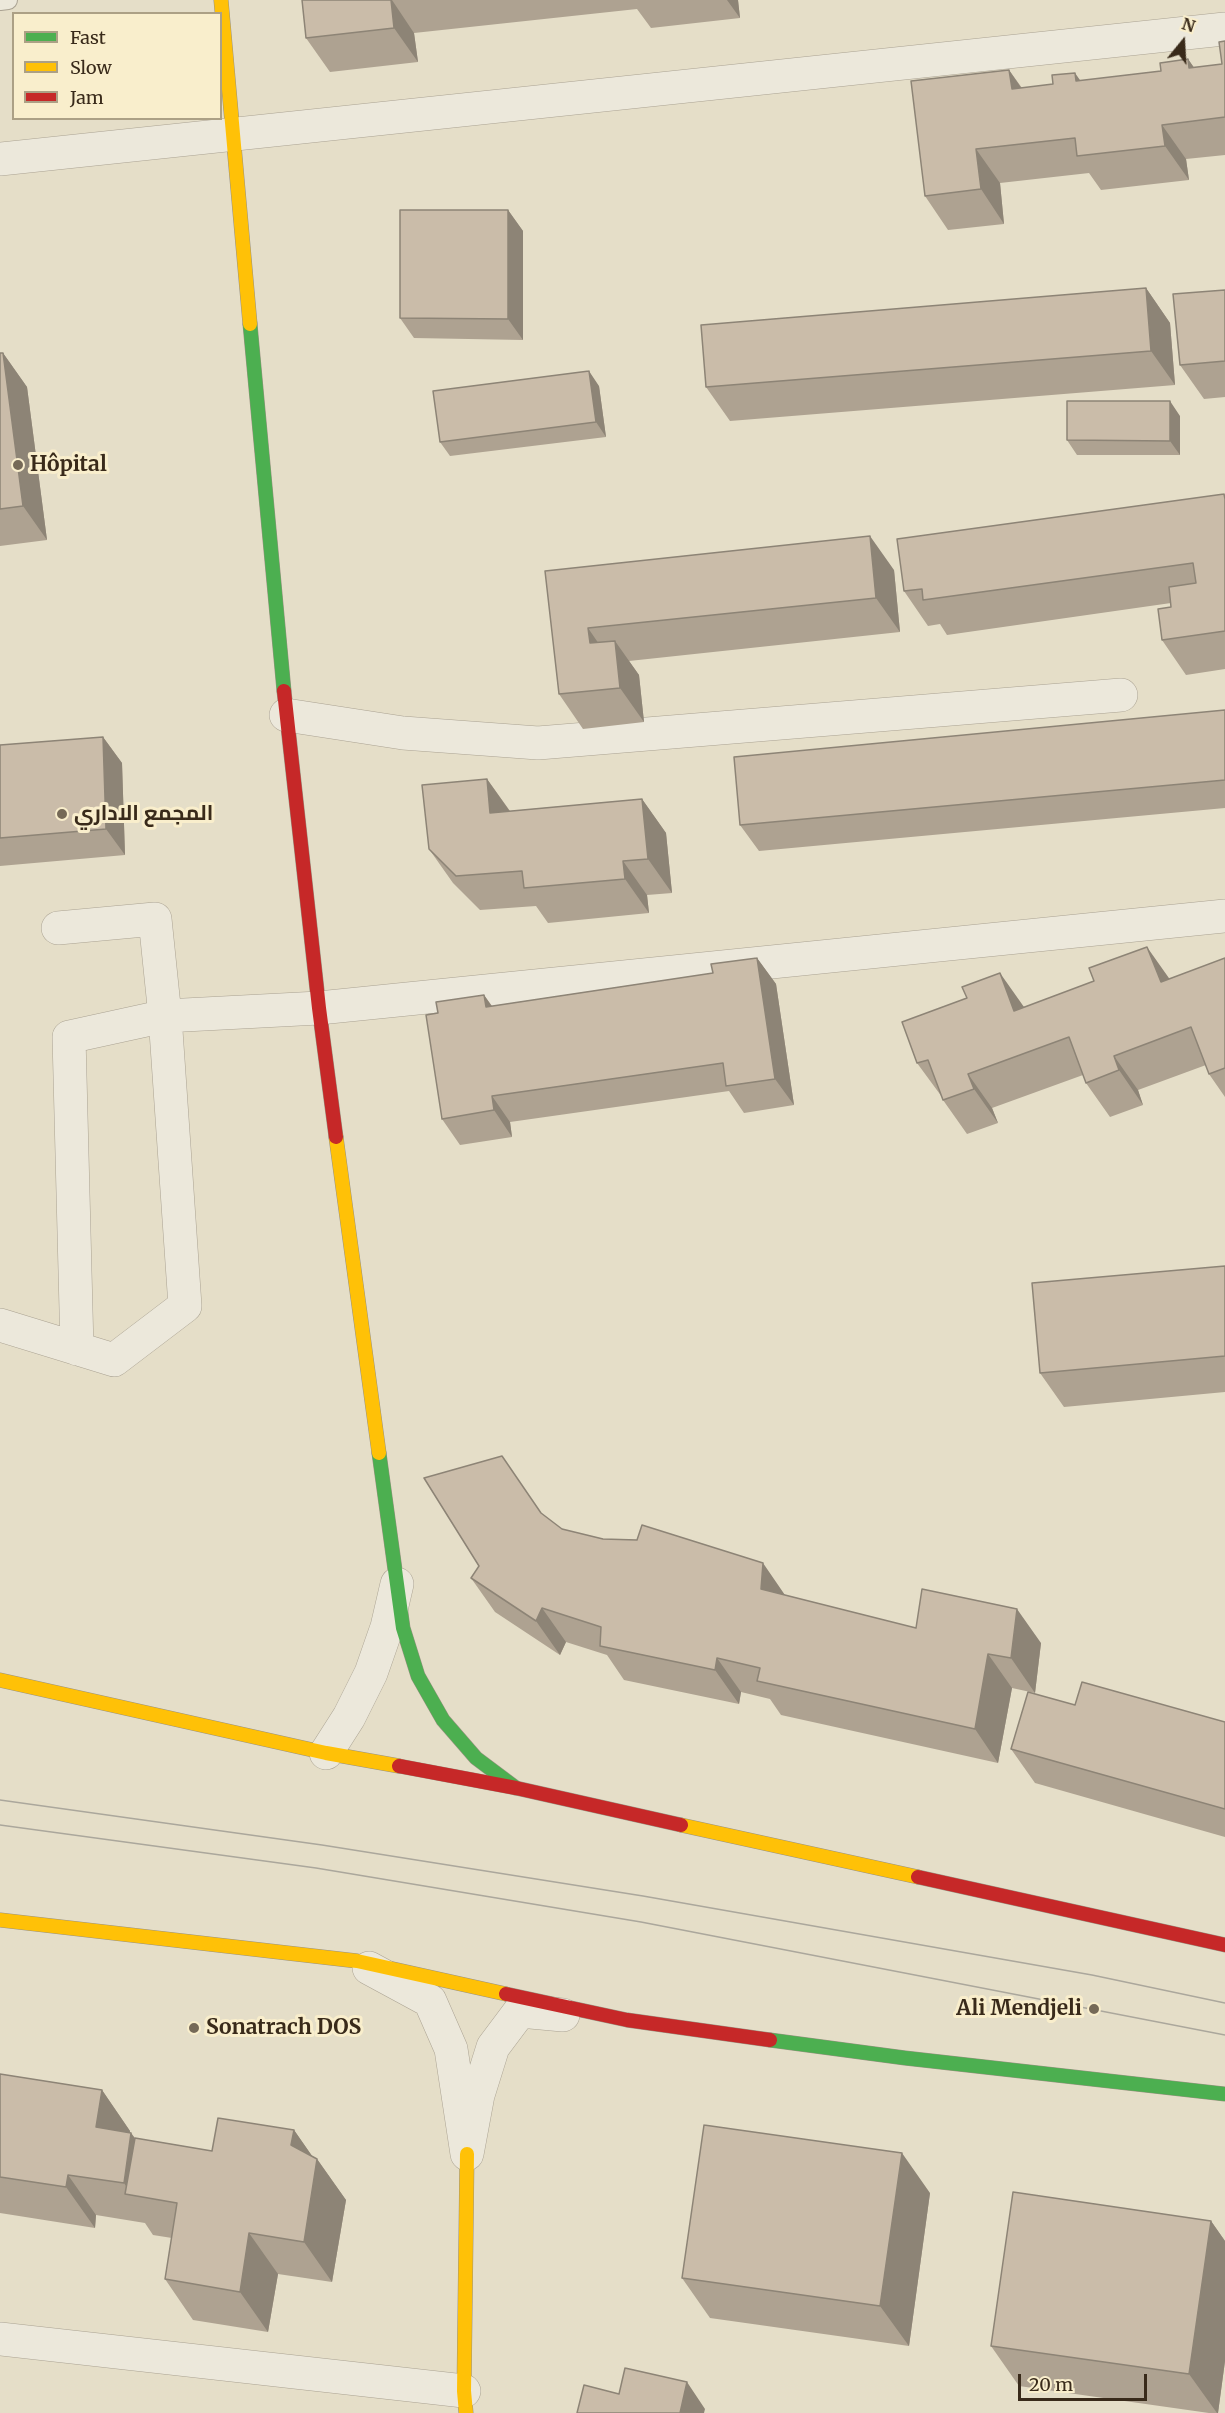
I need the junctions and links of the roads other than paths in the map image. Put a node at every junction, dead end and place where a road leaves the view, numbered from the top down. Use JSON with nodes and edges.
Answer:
{"nodes":[{"id":1,"x":8,"y":0,"type":"edge"},
{"id":2,"x":221,"y":0,"type":"edge"},
{"id":3,"x":0,"y":1,"type":"edge"},
{"id":4,"x":1225,"y":29,"type":"edge"},
{"id":5,"x":235,"y":135,"type":"junction"},
{"id":6,"x":0,"y":159,"type":"edge"},
{"id":7,"x":1121,"y":695,"type":"dead end"},
{"id":8,"x":286,"y":714,"type":"junction"},
{"id":9,"x":1225,"y":916,"type":"edge"},
{"id":10,"x":57,"y":928,"type":"dead end"},
{"id":11,"x":320,"y":1008,"type":"junction"},
{"id":12,"x":165,"y":1016,"type":"junction"},
{"id":13,"x":0,"y":1325,"type":"edge"},
{"id":14,"x":77,"y":1349,"type":"junction"},
{"id":15,"x":398,"y":1579,"type":"junction"},
{"id":16,"x":0,"y":1680,"type":"edge"},
{"id":17,"x":326,"y":1753,"type":"junction"},
{"id":18,"x":516,"y":1788,"type":"junction"},
{"id":19,"x":0,"y":1920,"type":"edge"},
{"id":20,"x":1225,"y":1945,"type":"edge"},
{"id":21,"x":357,"y":1961,"type":"junction"},
{"id":22,"x":627,"y":2020,"type":"junction"},
{"id":23,"x":1225,"y":2094,"type":"edge"},
{"id":24,"x":467,"y":2154,"type":"junction"},
{"id":25,"x":0,"y":2339,"type":"edge"},
{"id":26,"x":465,"y":2402,"type":"edge"}],
"edges":[{"from":1,"to":3,"type":"lane"},
{"from":2,"to":5,"type":"main road"},
{"from":4,"to":5,"type":"street"},
{"from":5,"to":6,"type":"street"},
{"from":5,"to":8,"type":"main road"},
{"from":7,"to":8,"type":"street"},
{"from":8,"to":11,"type":"main road"},
{"from":9,"to":11,"type":"street"},
{"from":10,"to":12,"type":"street"},
{"from":11,"to":12,"type":"street"},
{"from":11,"to":15,"type":"main road"},
{"from":12,"to":14,"type":"street"},
{"from":12,"to":14,"type":"street"},
{"from":13,"to":14,"type":"street"},
{"from":15,"to":17,"type":"street"},
{"from":15,"to":18,"type":"main road"},
{"from":16,"to":17,"type":"main road"},
{"from":17,"to":18,"type":"main road"},
{"from":18,"to":20,"type":"main road"},
{"from":19,"to":21,"type":"main road"},
{"from":21,"to":22,"type":"main road"},
{"from":21,"to":24,"type":"street"},
{"from":22,"to":23,"type":"main road"},
{"from":22,"to":24,"type":"street"},
{"from":24,"to":26,"type":"main road"},
{"from":25,"to":26,"type":"street"}]}
